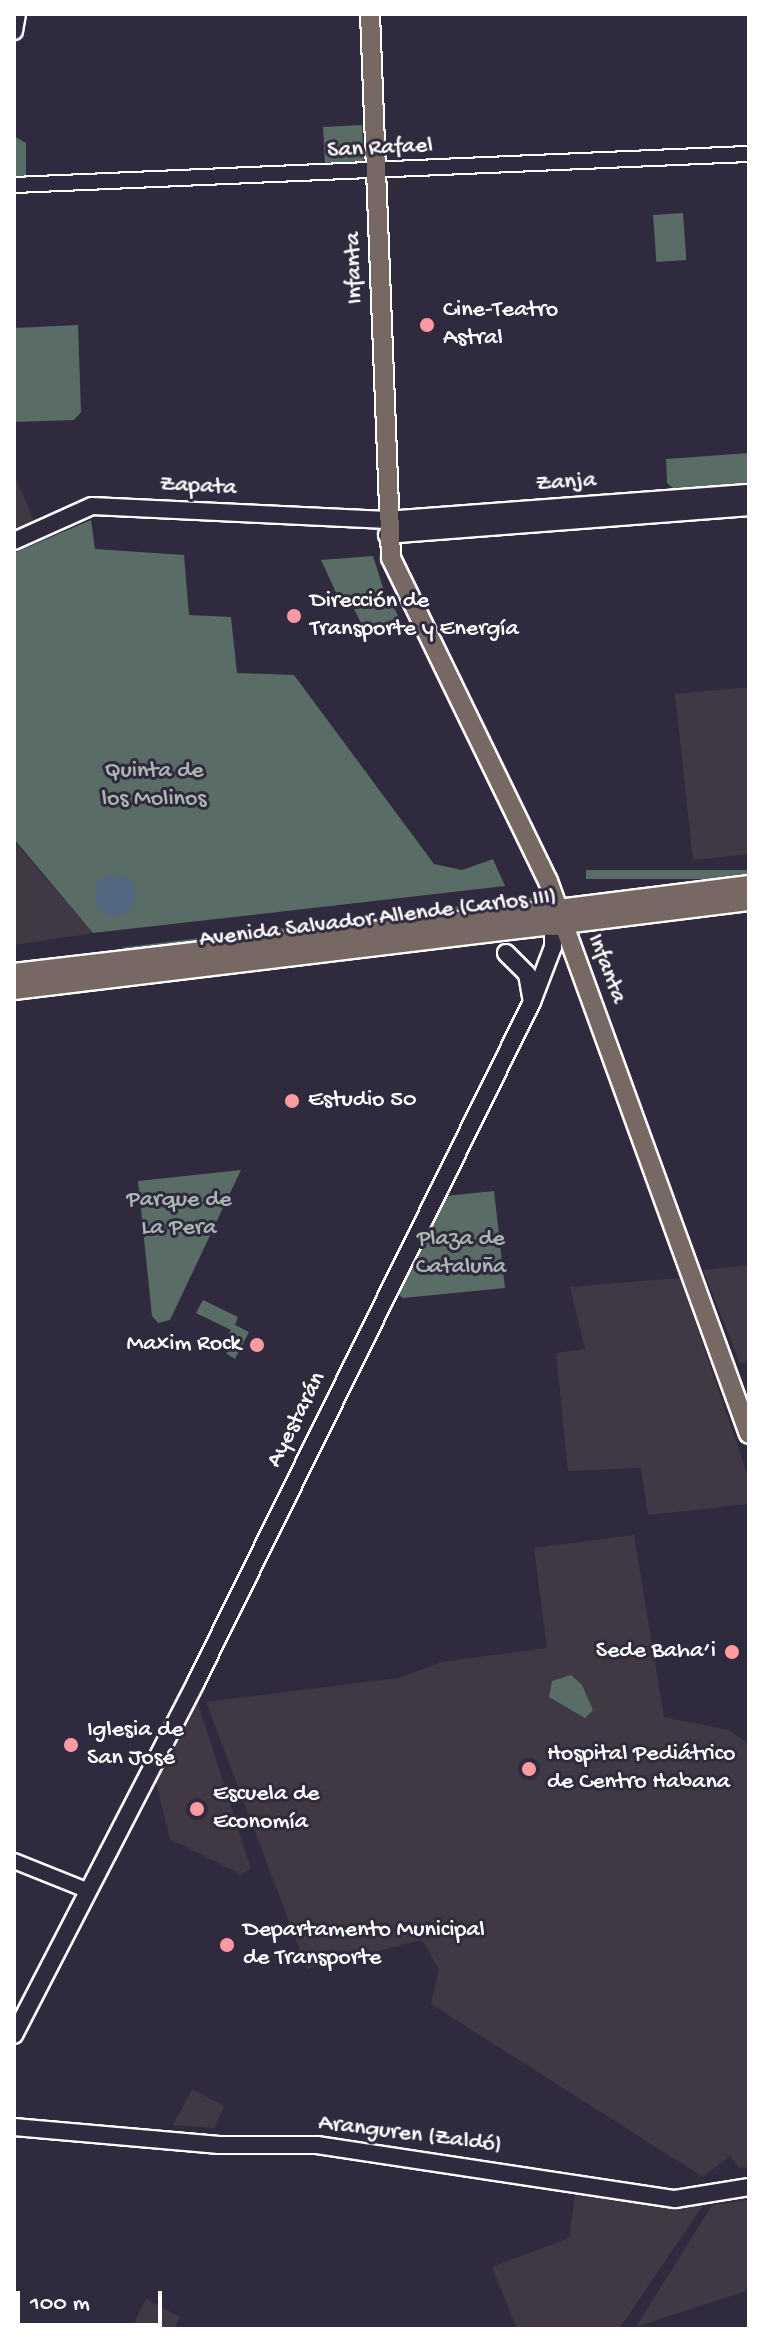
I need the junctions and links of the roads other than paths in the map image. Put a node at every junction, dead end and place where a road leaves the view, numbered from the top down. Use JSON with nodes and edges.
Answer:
{"nodes":[{"id":1,"x":17,"y":14,"type":"edge"},
{"id":2,"x":370,"y":14,"type":"edge"},
{"id":3,"x":14,"y":31,"type":"edge"},
{"id":4,"x":749,"y":154,"type":"edge"},
{"id":5,"x":376,"y":171,"type":"junction"},
{"id":6,"x":14,"y":185,"type":"edge"},
{"id":7,"x":749,"y":493,"type":"edge"},
{"id":8,"x":749,"y":507,"type":"edge"},
{"id":9,"x":387,"y":528,"type":"junction"},
{"id":10,"x":14,"y":541,"type":"edge"},
{"id":11,"x":749,"y":885,"type":"edge"},
{"id":12,"x":749,"y":901,"type":"edge"},
{"id":13,"x":558,"y":911,"type":"junction"},
{"id":14,"x":506,"y":953,"type":"dead end"},
{"id":15,"x":14,"y":973,"type":"edge"},
{"id":16,"x":14,"y":990,"type":"edge"},
{"id":17,"x":532,"y":1002,"type":"junction"},
{"id":18,"x":749,"y":1434,"type":"edge"},
{"id":19,"x":14,"y":1861,"type":"edge"},
{"id":20,"x":86,"y":1890,"type":"junction"},
{"id":21,"x":14,"y":2035,"type":"edge"},
{"id":22,"x":14,"y":2127,"type":"edge"},
{"id":23,"x":749,"y":2187,"type":"edge"}],
"edges":[{"from":1,"to":3,"type":"main road"},
{"from":2,"to":5,"type":"main road","name":"Infanta"},
{"from":4,"to":5,"type":"street","name":"San Rafael"},
{"from":5,"to":6,"type":"street","name":"San Rafael"},
{"from":5,"to":9,"type":"main road","name":"Infanta"},
{"from":7,"to":9,"type":"main road","name":"Zanja"},
{"from":8,"to":9,"type":"main road","name":"Zanja"},
{"from":9,"to":10,"type":"main road","name":"Zapata"},
{"from":9,"to":13,"type":"main road","name":"Infanta"},
{"from":11,"to":13,"type":"main road","name":"Avenida Salvador Allende (Carlos III)"},
{"from":12,"to":13,"type":"main road","name":"Avenida Salvador Allende (Carlos III)"},
{"from":13,"to":15,"type":"main road","name":"Avenida Salvador Allende (Carlos III)"},
{"from":13,"to":16,"type":"main road","name":"Avenida Salvador Allende (Carlos III)"},
{"from":13,"to":17,"type":"main road","name":"Ayestarán"},
{"from":13,"to":18,"type":"main road","name":"Infanta"},
{"from":14,"to":17,"type":"main road"},
{"from":17,"to":20,"type":"main road","name":"Ayestarán"},
{"from":19,"to":20,"type":"street"},
{"from":20,"to":21,"type":"main road","name":"Ayestarán"},
{"from":22,"to":23,"type":"main road","name":"Aranguren (Zaldó)"}]}
